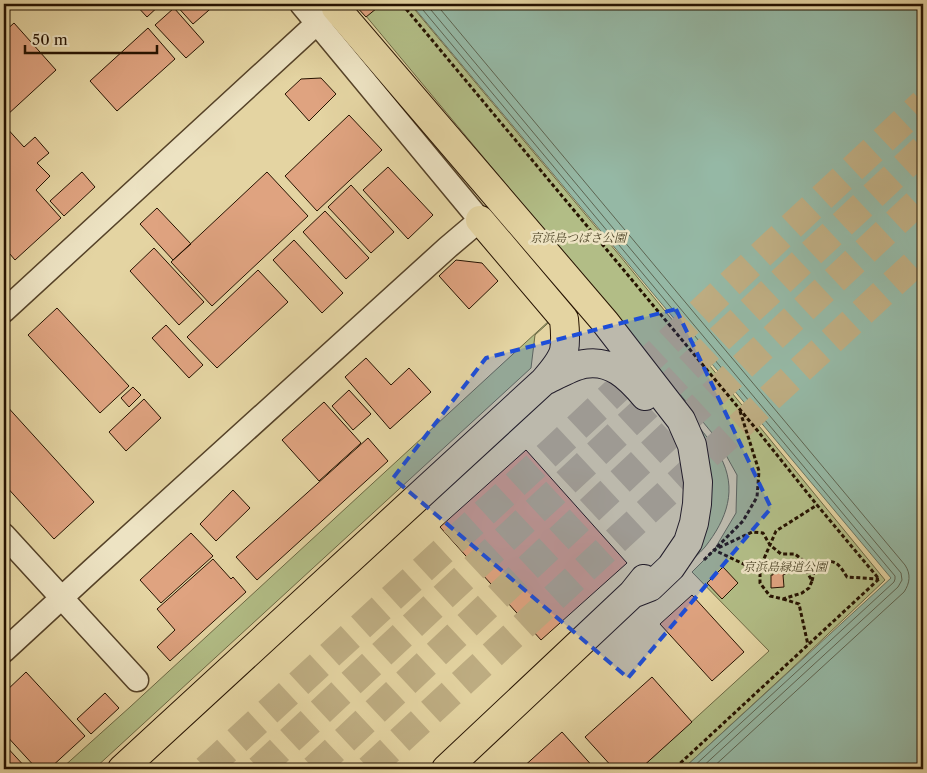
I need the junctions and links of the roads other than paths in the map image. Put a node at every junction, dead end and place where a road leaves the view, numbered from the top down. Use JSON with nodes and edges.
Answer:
{"nodes":[{"id":1,"x":301,"y":4,"type":"edge"},
{"id":2,"x":328,"y":11,"type":"edge"},
{"id":3,"x":480,"y":220,"type":"junction"},
{"id":4,"x":4,"y":311,"type":"edge"},
{"id":5,"x":544,"y":381,"type":"junction"},
{"id":6,"x":4,"y":534,"type":"edge"},
{"id":7,"x":632,"y":594,"type":"junction"},
{"id":8,"x":61,"y":598,"type":"junction"},
{"id":9,"x":4,"y":651,"type":"edge"},
{"id":10,"x":137,"y":680,"type":"dead end"},
{"id":11,"x":122,"y":769,"type":"edge"},
{"id":12,"x":446,"y":769,"type":"edge"}],
"edges":[{"from":1,"to":2,"type":"street"},
{"from":2,"to":3,"type":"street"},
{"from":2,"to":4,"type":"street"},
{"from":2,"to":7,"type":"highway"},
{"from":3,"to":5,"type":"highway"},
{"from":3,"to":8,"type":"street"},
{"from":5,"to":7,"type":"highway"},
{"from":5,"to":11,"type":"highway"},
{"from":6,"to":8,"type":"street"},
{"from":7,"to":12,"type":"highway"},
{"from":8,"to":9,"type":"street"},
{"from":8,"to":10,"type":"street"}]}
